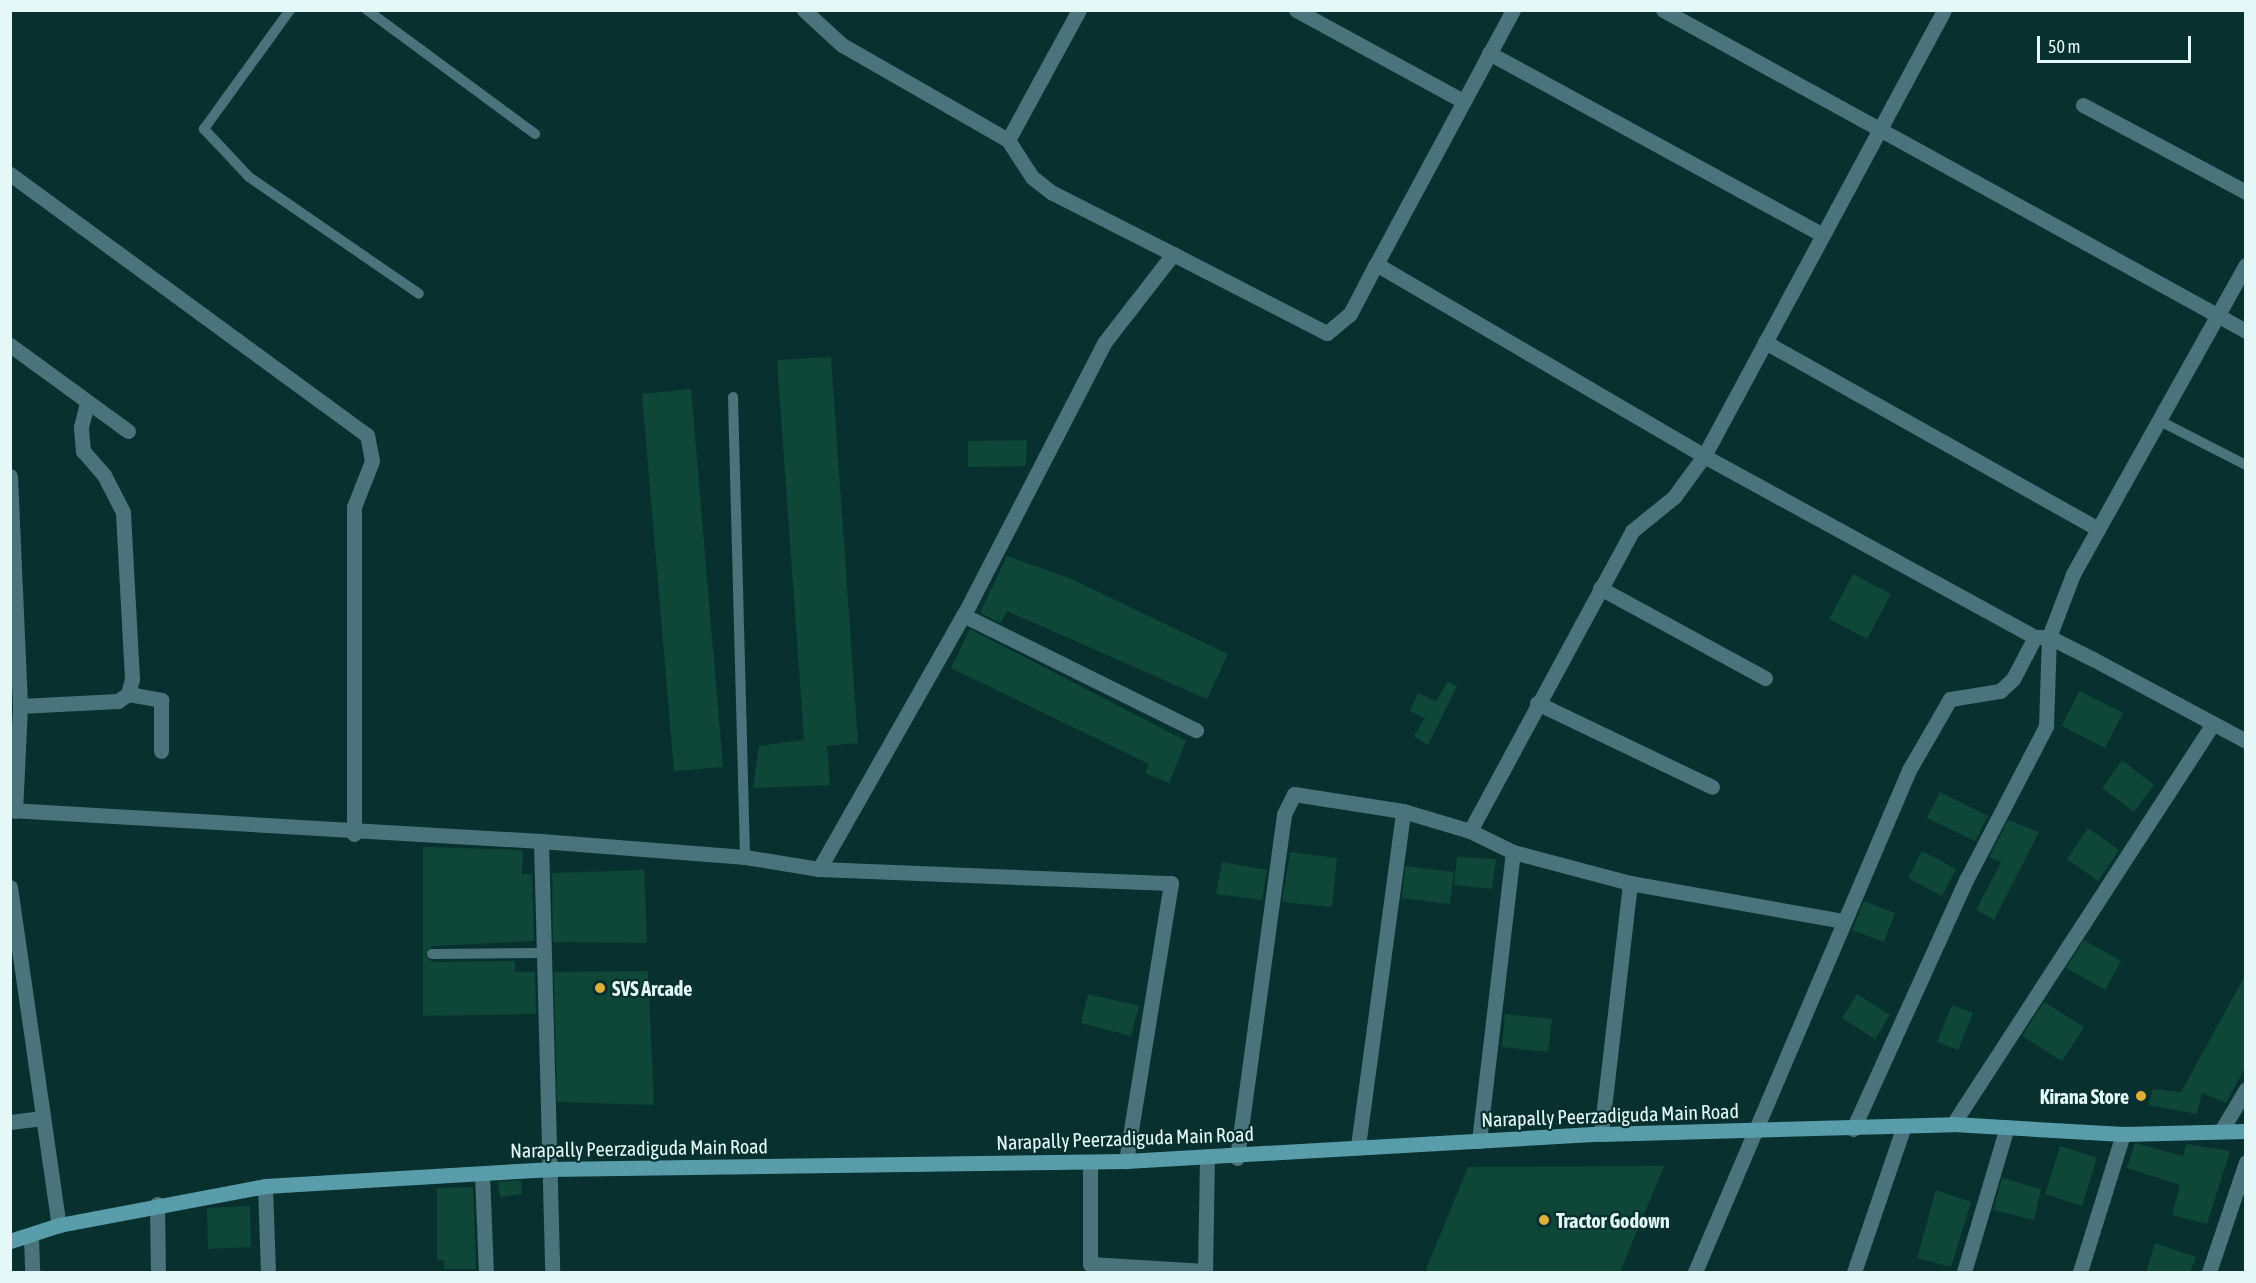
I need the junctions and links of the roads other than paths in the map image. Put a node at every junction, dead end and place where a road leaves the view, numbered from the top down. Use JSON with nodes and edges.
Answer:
{"nodes":[{"id":1,"x":290,"y":10,"type":"edge"},
{"id":2,"x":367,"y":10,"type":"edge"},
{"id":3,"x":804,"y":10,"type":"edge"},
{"id":4,"x":1296,"y":10,"type":"edge"},
{"id":5,"x":1513,"y":10,"type":"edge"},
{"id":6,"x":1663,"y":10,"type":"edge"},
{"id":7,"x":1944,"y":10,"type":"edge"},
{"id":8,"x":1076,"y":12,"type":"edge"},
{"id":9,"x":1489,"y":53,"type":"junction"},
{"id":10,"x":1463,"y":101,"type":"junction"},
{"id":11,"x":2083,"y":105,"type":"dead end"},
{"id":12,"x":1879,"y":132,"type":"junction"},
{"id":13,"x":535,"y":134,"type":"dead end"},
{"id":14,"x":1008,"y":140,"type":"junction"},
{"id":15,"x":10,"y":174,"type":"edge"},
{"id":16,"x":2246,"y":192,"type":"edge"},
{"id":17,"x":1823,"y":235,"type":"junction"},
{"id":18,"x":1173,"y":254,"type":"junction"},
{"id":19,"x":1376,"y":264,"type":"junction"},
{"id":20,"x":2246,"y":265,"type":"edge"},
{"id":21,"x":419,"y":294,"type":"dead end"},
{"id":22,"x":2219,"y":317,"type":"junction"},
{"id":23,"x":2246,"y":331,"type":"edge"},
{"id":24,"x":1766,"y":342,"type":"junction"},
{"id":25,"x":10,"y":345,"type":"edge"},
{"id":26,"x":732,"y":397,"type":"dead end"},
{"id":27,"x":87,"y":403,"type":"junction"},
{"id":28,"x":2158,"y":420,"type":"junction"},
{"id":29,"x":128,"y":431,"type":"dead end"},
{"id":30,"x":1704,"y":456,"type":"junction"},
{"id":31,"x":2246,"y":465,"type":"edge"},
{"id":32,"x":10,"y":476,"type":"edge"},
{"id":33,"x":2098,"y":529,"type":"junction"},
{"id":34,"x":1600,"y":588,"type":"junction"},
{"id":35,"x":963,"y":615,"type":"junction"},
{"id":36,"x":2042,"y":637,"type":"junction"},
{"id":37,"x":1765,"y":678,"type":"dead end"},
{"id":38,"x":128,"y":694,"type":"junction"},
{"id":39,"x":1537,"y":703,"type":"junction"},
{"id":40,"x":20,"y":706,"type":"junction"},
{"id":41,"x":2213,"y":724,"type":"junction"},
{"id":42,"x":1196,"y":730,"type":"dead end"},
{"id":43,"x":2246,"y":741,"type":"edge"},
{"id":44,"x":161,"y":751,"type":"dead end"},
{"id":45,"x":1712,"y":787,"type":"dead end"},
{"id":46,"x":13,"y":811,"type":"edge"},
{"id":47,"x":1403,"y":811,"type":"junction"},
{"id":48,"x":1470,"y":831,"type":"junction"},
{"id":49,"x":354,"y":834,"type":"junction"},
{"id":50,"x":541,"y":841,"type":"junction"},
{"id":51,"x":1513,"y":852,"type":"junction"},
{"id":52,"x":745,"y":856,"type":"junction"},
{"id":53,"x":819,"y":869,"type":"junction"},
{"id":54,"x":1630,"y":883,"type":"junction"},
{"id":55,"x":10,"y":887,"type":"edge"},
{"id":56,"x":1843,"y":921,"type":"junction"},
{"id":57,"x":543,"y":953,"type":"junction"},
{"id":58,"x":432,"y":954,"type":"dead end"},
{"id":59,"x":2246,"y":1089,"type":"edge"},
{"id":60,"x":44,"y":1118,"type":"junction"},
{"id":61,"x":10,"y":1122,"type":"edge"},
{"id":62,"x":1953,"y":1124,"type":"junction"},
{"id":63,"x":1904,"y":1126,"type":"junction"},
{"id":64,"x":2007,"y":1127,"type":"junction"},
{"id":65,"x":1853,"y":1129,"type":"junction"},
{"id":66,"x":1757,"y":1131,"type":"junction"},
{"id":67,"x":2222,"y":1131,"type":"junction"},
{"id":68,"x":2246,"y":1131,"type":"edge"},
{"id":69,"x":1601,"y":1134,"type":"junction"},
{"id":70,"x":2123,"y":1134,"type":"junction"},
{"id":71,"x":1479,"y":1141,"type":"junction"},
{"id":72,"x":1358,"y":1146,"type":"junction"},
{"id":73,"x":1237,"y":1158,"type":"junction"},
{"id":74,"x":1207,"y":1159,"type":"junction"},
{"id":75,"x":1126,"y":1161,"type":"junction"},
{"id":76,"x":1090,"y":1162,"type":"junction"},
{"id":77,"x":2246,"y":1162,"type":"edge"},
{"id":78,"x":548,"y":1170,"type":"junction"},
{"id":79,"x":482,"y":1174,"type":"junction"},
{"id":80,"x":265,"y":1186,"type":"junction"},
{"id":81,"x":157,"y":1204,"type":"junction"},
{"id":82,"x":59,"y":1225,"type":"junction"},
{"id":83,"x":31,"y":1237,"type":"junction"},
{"id":84,"x":10,"y":1240,"type":"edge"},
{"id":85,"x":32,"y":1272,"type":"edge"},
{"id":86,"x":158,"y":1272,"type":"edge"},
{"id":87,"x":268,"y":1272,"type":"edge"},
{"id":88,"x":486,"y":1272,"type":"edge"},
{"id":89,"x":552,"y":1272,"type":"edge"},
{"id":90,"x":1205,"y":1272,"type":"edge"},
{"id":91,"x":1695,"y":1272,"type":"edge"},
{"id":92,"x":1854,"y":1272,"type":"edge"},
{"id":93,"x":1964,"y":1272,"type":"edge"},
{"id":94,"x":2080,"y":1272,"type":"edge"},
{"id":95,"x":2210,"y":1272,"type":"edge"}],
"edges":[{"from":1,"to":21,"type":"lane"},
{"from":2,"to":13,"type":"lane"},
{"from":3,"to":14,"type":"street"},
{"from":4,"to":10,"type":"street"},
{"from":5,"to":9,"type":"street"},
{"from":6,"to":12,"type":"street"},
{"from":7,"to":12,"type":"street"},
{"from":8,"to":14,"type":"street"},
{"from":9,"to":10,"type":"street"},
{"from":9,"to":17,"type":"street"},
{"from":10,"to":19,"type":"street"},
{"from":11,"to":16,"type":"street"},
{"from":12,"to":17,"type":"street"},
{"from":12,"to":22,"type":"street"},
{"from":14,"to":18,"type":"street"},
{"from":15,"to":49,"type":"street"},
{"from":17,"to":24,"type":"street"},
{"from":18,"to":19,"type":"street"},
{"from":18,"to":35,"type":"street"},
{"from":19,"to":30,"type":"street"},
{"from":20,"to":22,"type":"street"},
{"from":22,"to":23,"type":"street"},
{"from":22,"to":28,"type":"street"},
{"from":24,"to":30,"type":"street"},
{"from":24,"to":33,"type":"street"},
{"from":25,"to":27,"type":"street"},
{"from":26,"to":52,"type":"lane"},
{"from":27,"to":29,"type":"street"},
{"from":27,"to":38,"type":"street"},
{"from":28,"to":31,"type":"lane"},
{"from":28,"to":33,"type":"street"},
{"from":30,"to":34,"type":"street"},
{"from":30,"to":36,"type":"street"},
{"from":32,"to":40,"type":"street"},
{"from":33,"to":36,"type":"street"},
{"from":34,"to":37,"type":"street"},
{"from":34,"to":39,"type":"street"},
{"from":35,"to":42,"type":"street"},
{"from":35,"to":53,"type":"street"},
{"from":36,"to":41,"type":"street"},
{"from":36,"to":56,"type":"street"},
{"from":36,"to":65,"type":"street"},
{"from":38,"to":40,"type":"street"},
{"from":38,"to":44,"type":"street"},
{"from":39,"to":45,"type":"street"},
{"from":39,"to":48,"type":"street"},
{"from":40,"to":46,"type":"street"},
{"from":41,"to":43,"type":"street"},
{"from":41,"to":62,"type":"street"},
{"from":46,"to":49,"type":"street"},
{"from":47,"to":48,"type":"street"},
{"from":47,"to":72,"type":"street"},
{"from":47,"to":73,"type":"street"},
{"from":48,"to":51,"type":"street"},
{"from":49,"to":50,"type":"street"},
{"from":50,"to":52,"type":"street"},
{"from":50,"to":57,"type":"street"},
{"from":51,"to":54,"type":"street"},
{"from":51,"to":71,"type":"street"},
{"from":52,"to":53,"type":"street"},
{"from":53,"to":75,"type":"street"},
{"from":54,"to":56,"type":"street"},
{"from":54,"to":69,"type":"street"},
{"from":55,"to":60,"type":"street"},
{"from":56,"to":66,"type":"street"},
{"from":57,"to":58,"type":"lane"},
{"from":57,"to":78,"type":"street"},
{"from":59,"to":67,"type":"street"},
{"from":60,"to":61,"type":"street"},
{"from":60,"to":82,"type":"street"},
{"from":62,"to":63,"type":"street","name":"Narapally Peerzadiguda Main Road"},
{"from":62,"to":64,"type":"street","name":"Narapally Peerzadiguda Main Road"},
{"from":63,"to":65,"type":"street","name":"Narapally Peerzadiguda Main Road"},
{"from":63,"to":92,"type":"street"},
{"from":64,"to":70,"type":"street","name":"Narapally Peerzadiguda Main Road"},
{"from":64,"to":93,"type":"street"},
{"from":65,"to":66,"type":"street","name":"Narapally Peerzadiguda Main Road"},
{"from":66,"to":69,"type":"street","name":"Narapally Peerzadiguda Main Road"},
{"from":66,"to":91,"type":"street"},
{"from":67,"to":68,"type":"street","name":"Narapally Peerzadiguda Main Road"},
{"from":67,"to":70,"type":"street","name":"Narapally Peerzadiguda Main Road"},
{"from":69,"to":71,"type":"street","name":"Narapally Peerzadiguda Main Road"},
{"from":70,"to":94,"type":"street"},
{"from":71,"to":72,"type":"street","name":"Narapally Peerzadiguda Main Road"},
{"from":72,"to":73,"type":"street","name":"Narapally Peerzadiguda Main Road"},
{"from":73,"to":74,"type":"street","name":"Narapally Peerzadiguda Main Road"},
{"from":74,"to":75,"type":"street","name":"Narapally Peerzadiguda Main Road"},
{"from":74,"to":90,"type":"street"},
{"from":75,"to":76,"type":"street","name":"Narapally Peerzadiguda Main Road"},
{"from":76,"to":78,"type":"street","name":"Narapally Peerzadiguda Main Road"},
{"from":76,"to":90,"type":"street"},
{"from":77,"to":95,"type":"street"},
{"from":78,"to":79,"type":"street","name":"Narapally Peerzadiguda Main Road"},
{"from":78,"to":89,"type":"street"},
{"from":79,"to":80,"type":"street","name":"Narapally Peerzadiguda Main Road"},
{"from":79,"to":88,"type":"street"},
{"from":80,"to":81,"type":"street","name":"Narapally Peerzadiguda Main Road"},
{"from":80,"to":87,"type":"street"},
{"from":81,"to":82,"type":"street","name":"Narapally Peerzadiguda Main Road"},
{"from":81,"to":86,"type":"street"},
{"from":82,"to":83,"type":"street","name":"Narapally Peerzadiguda Main Road"},
{"from":83,"to":84,"type":"street","name":"Narapally Peerzadiguda Main Road"},
{"from":83,"to":85,"type":"street"}]}
